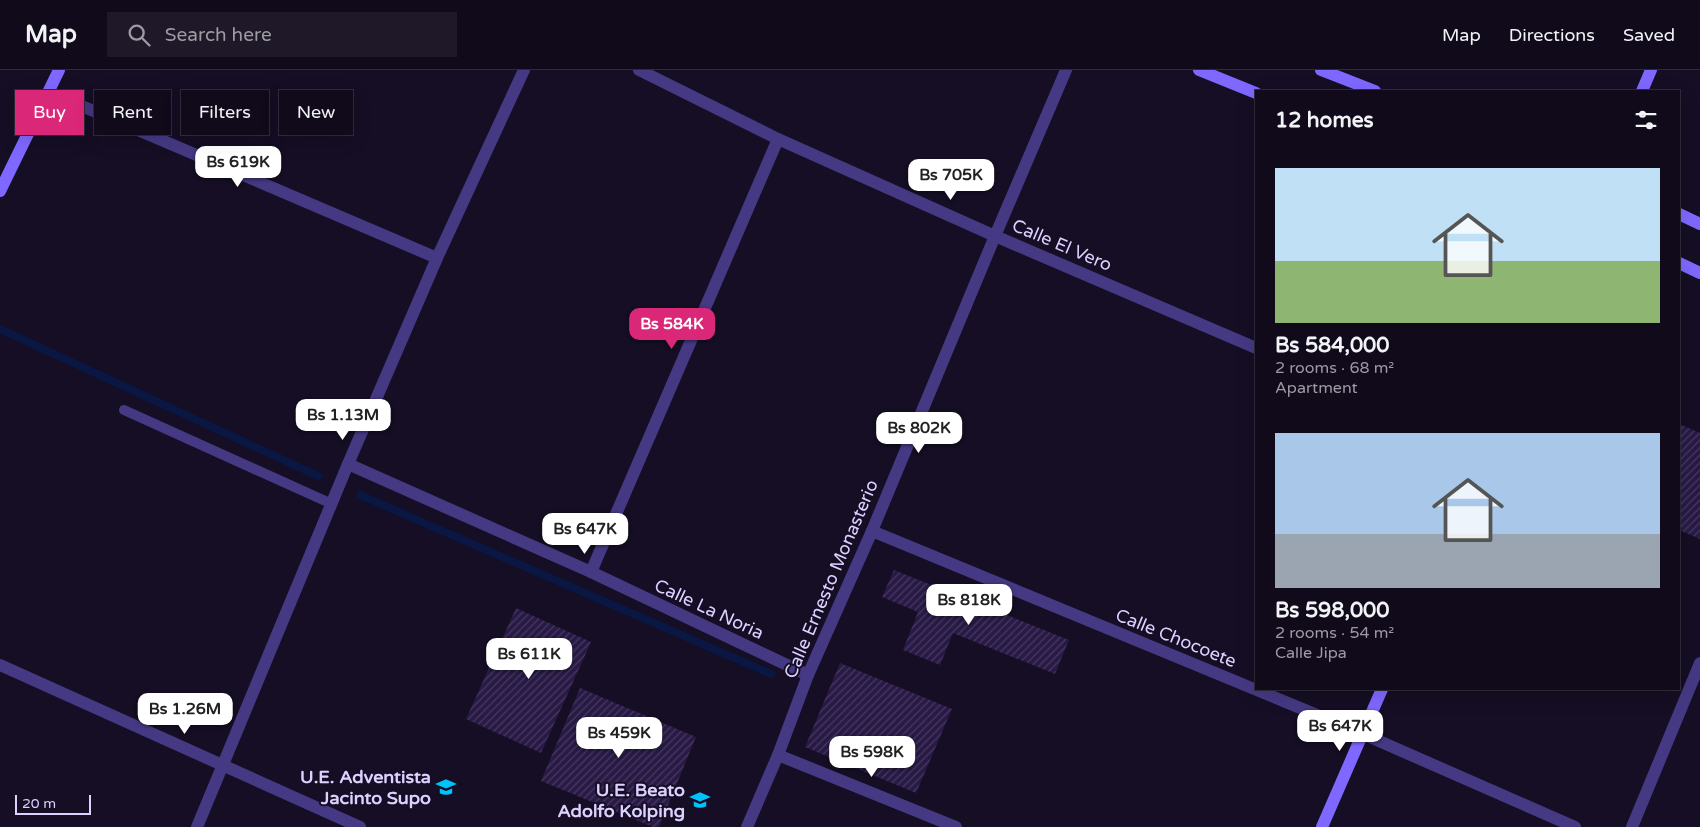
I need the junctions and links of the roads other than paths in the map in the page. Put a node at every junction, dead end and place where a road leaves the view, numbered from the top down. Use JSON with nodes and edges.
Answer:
{"nodes":[{"id":1,"x":59,"y":70,"type":"edge"},
{"id":2,"x":524,"y":70,"type":"edge"},
{"id":3,"x":639,"y":70,"type":"edge"},
{"id":4,"x":1066,"y":70,"type":"edge"},
{"id":5,"x":1199,"y":70,"type":"edge"},
{"id":6,"x":1321,"y":70,"type":"edge"},
{"id":7,"x":1651,"y":70,"type":"edge"},
{"id":8,"x":51,"y":90,"type":"edge"},
{"id":9,"x":1372,"y":90,"type":"edge"},
{"id":10,"x":1642,"y":90,"type":"edge"},
{"id":11,"x":1255,"y":93,"type":"edge"},
{"id":12,"x":84,"y":107,"type":"edge"},
{"id":13,"x":28,"y":135,"type":"edge"},
{"id":14,"x":778,"y":139,"type":"junction"},
{"id":15,"x":0,"y":191,"type":"edge"},
{"id":16,"x":1680,"y":214,"type":"edge"},
{"id":17,"x":1700,"y":224,"type":"edge"},
{"id":18,"x":995,"y":236,"type":"junction"},
{"id":19,"x":437,"y":258,"type":"junction"},
{"id":20,"x":1680,"y":263,"type":"edge"},
{"id":21,"x":1700,"y":273,"type":"edge"},
{"id":22,"x":1255,"y":348,"type":"edge"},
{"id":23,"x":124,"y":410,"type":"dead end"},
{"id":24,"x":348,"y":464,"type":"junction"},
{"id":25,"x":332,"y":504,"type":"junction"},
{"id":26,"x":872,"y":531,"type":"junction"},
{"id":27,"x":591,"y":572,"type":"junction"},
{"id":28,"x":1700,"y":662,"type":"edge"},
{"id":29,"x":0,"y":665,"type":"edge"},
{"id":30,"x":808,"y":675,"type":"junction"},
{"id":31,"x":1255,"y":689,"type":"edge"},
{"id":32,"x":1257,"y":690,"type":"edge"},
{"id":33,"x":1382,"y":690,"type":"edge"},
{"id":34,"x":1363,"y":734,"type":"junction"},
{"id":35,"x":778,"y":755,"type":"junction"},
{"id":36,"x":222,"y":766,"type":"junction"},
{"id":37,"x":197,"y":827,"type":"edge"},
{"id":38,"x":360,"y":827,"type":"edge"},
{"id":39,"x":747,"y":827,"type":"edge"},
{"id":40,"x":956,"y":827,"type":"edge"},
{"id":41,"x":1322,"y":827,"type":"edge"},
{"id":42,"x":1575,"y":827,"type":"edge"},
{"id":43,"x":1632,"y":827,"type":"edge"}],
"edges":[{"from":1,"to":8,"type":"main road"},
{"from":2,"to":19,"type":"street"},
{"from":3,"to":14,"type":"street","name":"Calle El Vero"},
{"from":4,"to":18,"type":"street","name":"Calle Ernesto Monasterio"},
{"from":5,"to":11,"type":"main road"},
{"from":6,"to":9,"type":"main road"},
{"from":7,"to":10,"type":"main road"},
{"from":12,"to":19,"type":"street"},
{"from":13,"to":15,"type":"main road"},
{"from":14,"to":18,"type":"street","name":"Calle El Vero"},
{"from":14,"to":27,"type":"street"},
{"from":16,"to":17,"type":"main road"},
{"from":18,"to":22,"type":"street","name":"Calle El Vero"},
{"from":18,"to":26,"type":"street","name":"Calle Ernesto Monasterio"},
{"from":19,"to":24,"type":"street"},
{"from":20,"to":21,"type":"main road"},
{"from":23,"to":25,"type":"lane"},
{"from":24,"to":25,"type":"street"},
{"from":24,"to":27,"type":"street","name":"Calle La Noria"},
{"from":25,"to":36,"type":"street"},
{"from":26,"to":30,"type":"street","name":"Calle Ernesto Monasterio"},
{"from":26,"to":31,"type":"street","name":"Calle Chocoete"},
{"from":27,"to":30,"type":"street","name":"Calle La Noria"},
{"from":28,"to":43,"type":"street"},
{"from":29,"to":36,"type":"street"},
{"from":30,"to":35,"type":"street","name":"Calle Ernesto Monasterio"},
{"from":32,"to":34,"type":"street","name":"Calle Chocoete"},
{"from":33,"to":34,"type":"main road"},
{"from":34,"to":41,"type":"main road"},
{"from":34,"to":42,"type":"street","name":"Calle Chocoete"},
{"from":35,"to":39,"type":"street","name":"Calle Ernesto Monasterio"},
{"from":35,"to":40,"type":"street"},
{"from":36,"to":37,"type":"street"},
{"from":36,"to":38,"type":"street"}]}
